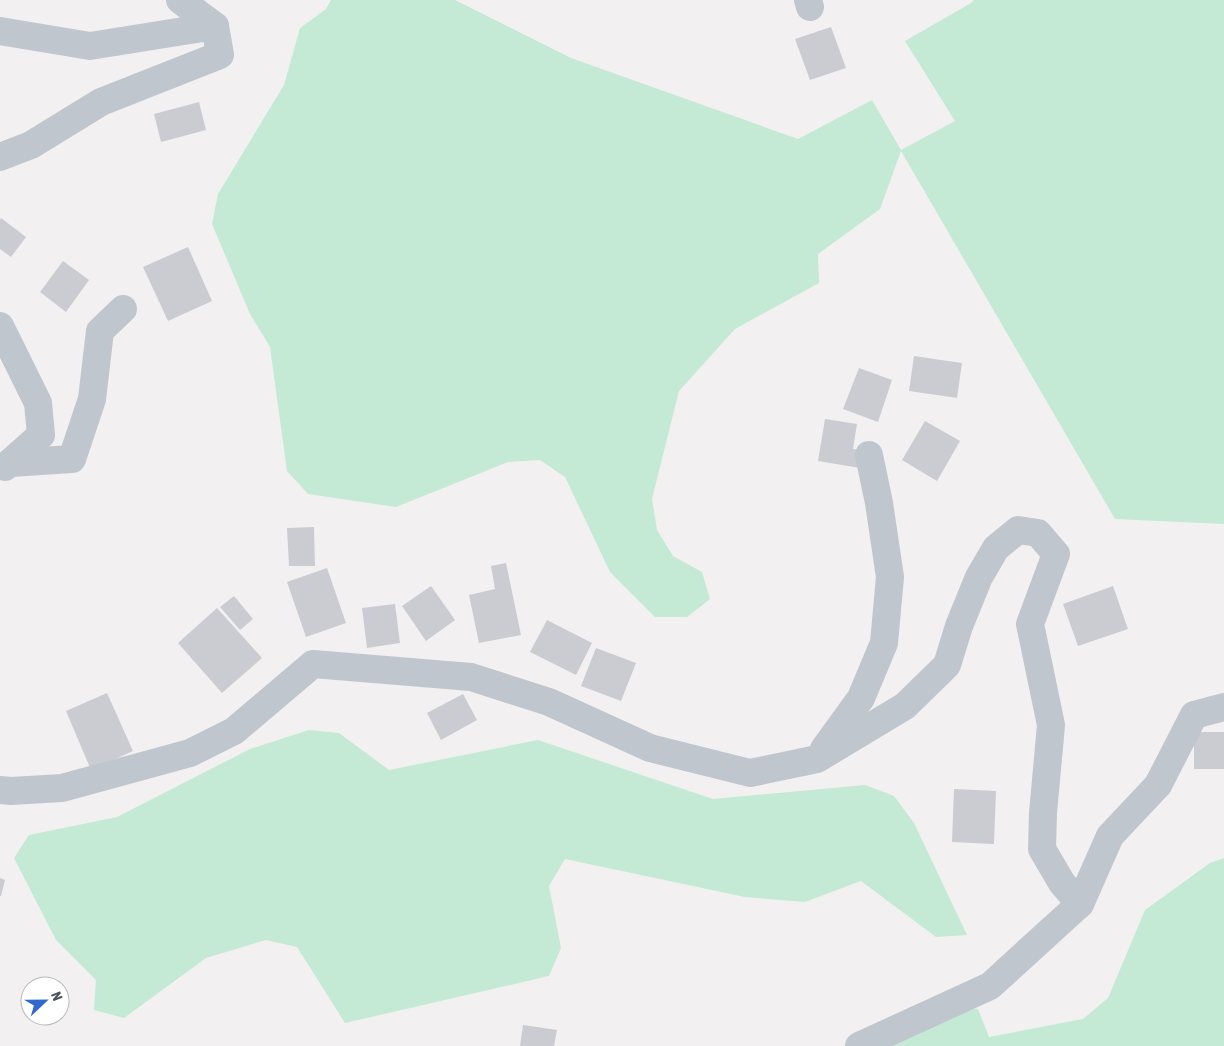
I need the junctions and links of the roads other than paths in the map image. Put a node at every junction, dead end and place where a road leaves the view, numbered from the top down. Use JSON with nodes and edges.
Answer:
{"nodes":[{"id":1,"x":180,"y":0,"type":"edge"},
{"id":2,"x":215,"y":26,"type":"junction"},
{"id":3,"x":0,"y":31,"type":"edge"},
{"id":4,"x":0,"y":157,"type":"edge"},
{"id":5,"x":123,"y":309,"type":"dead end"},
{"id":6,"x":0,"y":326,"type":"edge"},
{"id":7,"x":869,"y":455,"type":"dead end"},
{"id":8,"x":5,"y":467,"type":"edge"},
{"id":9,"x":1224,"y":707,"type":"edge"},
{"id":10,"x":817,"y":758,"type":"junction"},
{"id":11,"x":0,"y":790,"type":"edge"},
{"id":12,"x":1080,"y":904,"type":"junction"},
{"id":13,"x":860,"y":1046,"type":"edge"}],
"edges":[{"from":1,"to":2,"type":"street"},
{"from":2,"to":3,"type":"street"},
{"from":2,"to":4,"type":"street"},
{"from":5,"to":8,"type":"street"},
{"from":6,"to":8,"type":"street"},
{"from":7,"to":10,"type":"street"},
{"from":9,"to":12,"type":"street"},
{"from":10,"to":11,"type":"street"},
{"from":10,"to":12,"type":"street"},
{"from":12,"to":13,"type":"street"}]}
